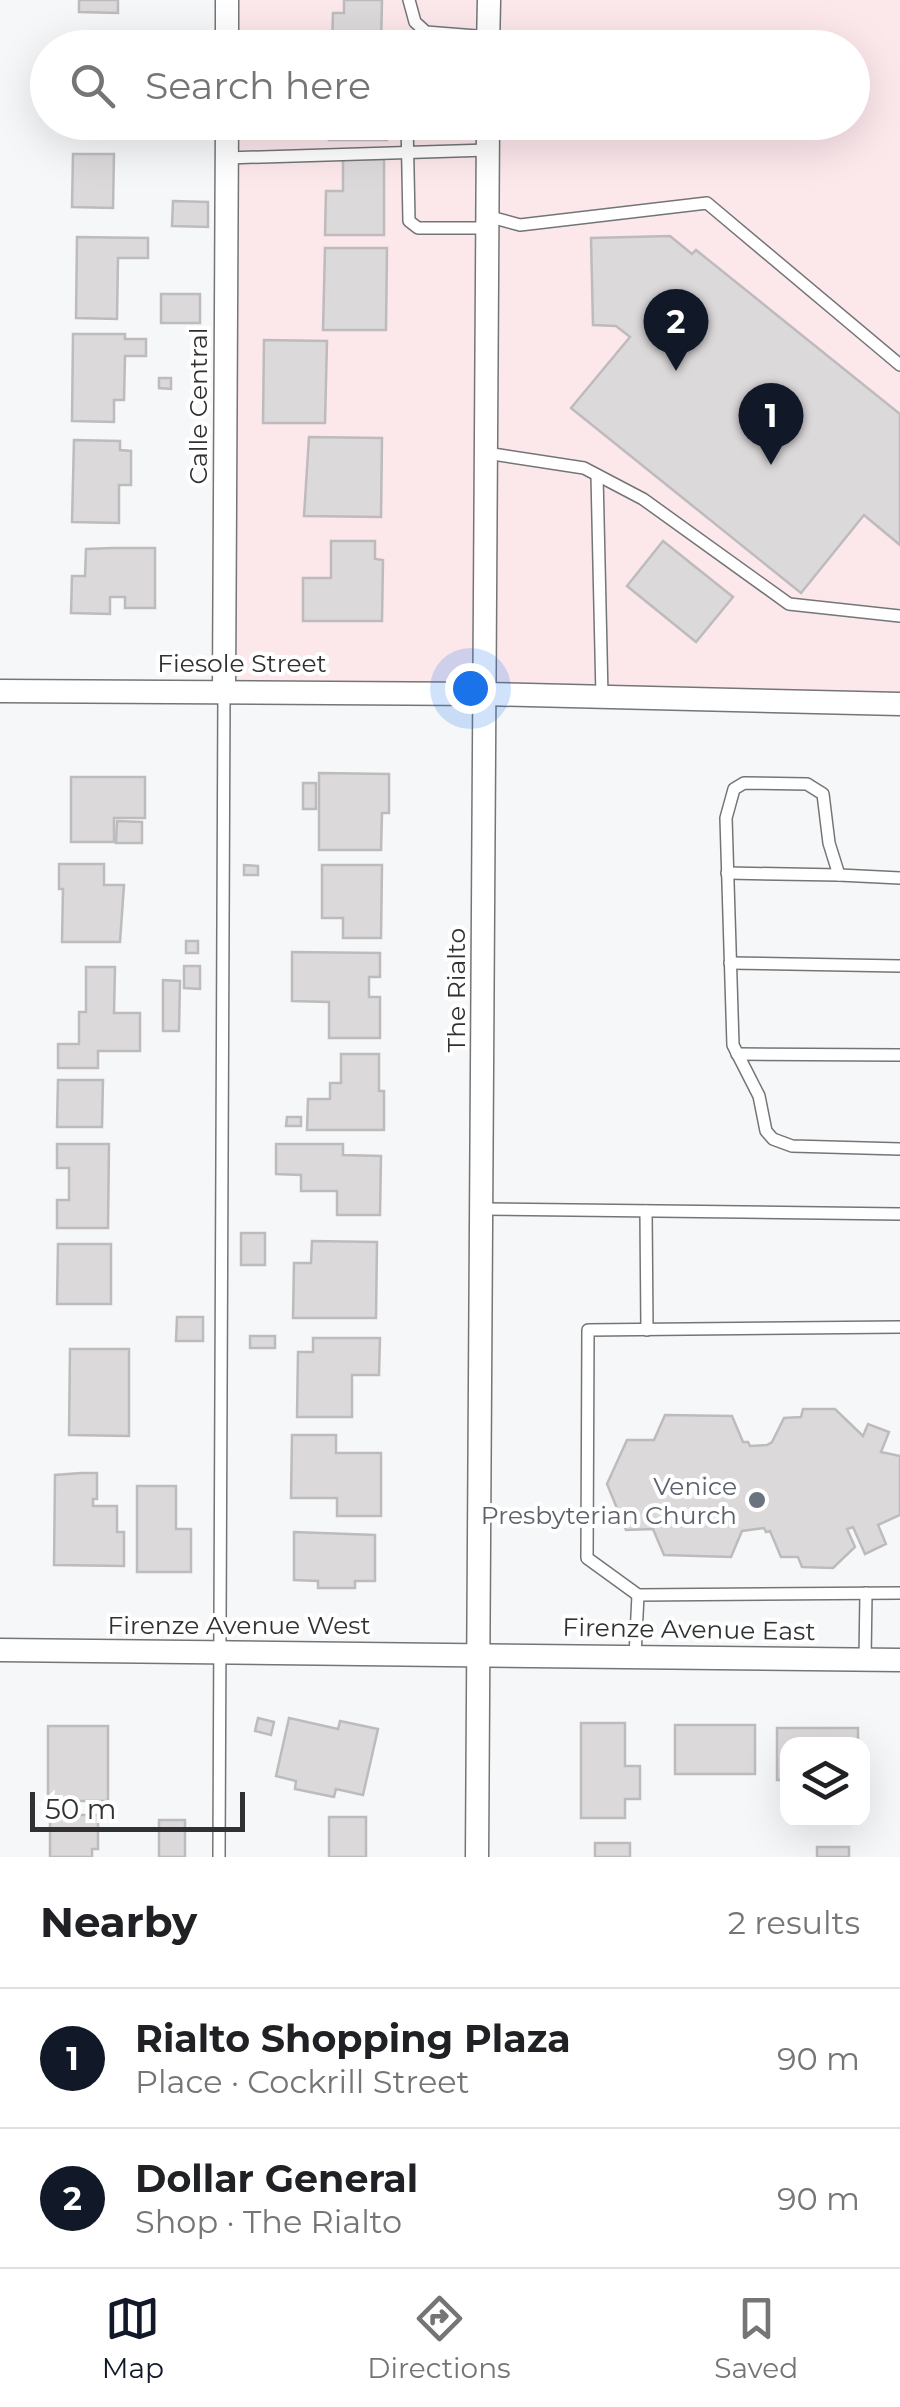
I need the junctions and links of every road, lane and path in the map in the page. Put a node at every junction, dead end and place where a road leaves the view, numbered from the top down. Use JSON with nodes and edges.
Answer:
{"nodes":[{"id":1,"x":227,"y":0,"type":"edge"},
{"id":2,"x":409,"y":0,"type":"edge"},
{"id":3,"x":489,"y":0,"type":"edge"},
{"id":4,"x":227,"y":30,"type":"edge"},
{"id":5,"x":424,"y":30,"type":"edge"},
{"id":6,"x":488,"y":30,"type":"edge"},
{"id":7,"x":226,"y":140,"type":"edge"},
{"id":8,"x":408,"y":140,"type":"edge"},
{"id":9,"x":488,"y":140,"type":"edge"},
{"id":10,"x":488,"y":150,"type":"junction"},
{"id":11,"x":408,"y":153,"type":"junction"},
{"id":12,"x":226,"y":158,"type":"junction"},
{"id":13,"x":487,"y":222,"type":"junction"},
{"id":14,"x":900,"y":365,"type":"edge"},
{"id":15,"x":486,"y":453,"type":"junction"},
{"id":16,"x":597,"y":475,"type":"junction"},
{"id":17,"x":900,"y":616,"type":"edge"},
{"id":18,"x":224,"y":690,"type":"junction"},
{"id":19,"x":0,"y":691,"type":"edge"},
{"id":20,"x":484,"y":694,"type":"junction"},
{"id":21,"x":602,"y":696,"type":"junction"},
{"id":22,"x":900,"y":704,"type":"edge"},
{"id":23,"x":728,"y":873,"type":"junction"},
{"id":24,"x":839,"y":875,"type":"junction"},
{"id":25,"x":900,"y":878,"type":"edge"},
{"id":26,"x":730,"y":962,"type":"junction"},
{"id":27,"x":900,"y":966,"type":"edge"},
{"id":28,"x":737,"y":1054,"type":"junction"},
{"id":29,"x":900,"y":1055,"type":"edge"},
{"id":30,"x":900,"y":1149,"type":"edge"},
{"id":31,"x":482,"y":1209,"type":"junction"},
{"id":32,"x":646,"y":1211,"type":"junction"},
{"id":33,"x":900,"y":1214,"type":"edge"},
{"id":34,"x":900,"y":1327,"type":"edge"},
{"id":35,"x":647,"y":1330,"type":"junction"},
{"id":36,"x":866,"y":1592,"type":"junction"},
{"id":37,"x":900,"y":1592,"type":"edge"},
{"id":38,"x":638,"y":1594,"type":"junction"},
{"id":39,"x":0,"y":1650,"type":"edge"},
{"id":40,"x":219,"y":1652,"type":"junction"},
{"id":41,"x":478,"y":1653,"type":"junction"},
{"id":42,"x":636,"y":1656,"type":"junction"},
{"id":43,"x":865,"y":1659,"type":"junction"},
{"id":44,"x":900,"y":1660,"type":"edge"},
{"id":45,"x":219,"y":1857,"type":"edge"},
{"id":46,"x":478,"y":1857,"type":"edge"}],
"edges":[{"from":1,"to":4,"type":"street"},
{"from":2,"to":5,"type":"lane"},
{"from":3,"to":6,"type":"street"},
{"from":7,"to":12,"type":"street","name":"Calle Central"},
{"from":8,"to":11,"type":"lane"},
{"from":9,"to":10,"type":"street","name":"The Rialto"},
{"from":10,"to":11,"type":"lane"},
{"from":10,"to":13,"type":"street","name":"The Rialto"},
{"from":11,"to":12,"type":"lane"},
{"from":11,"to":13,"type":"lane"},
{"from":12,"to":18,"type":"street","name":"Calle Central"},
{"from":13,"to":14,"type":"lane"},
{"from":13,"to":15,"type":"street","name":"The Rialto"},
{"from":15,"to":16,"type":"lane"},
{"from":15,"to":20,"type":"street","name":"The Rialto"},
{"from":16,"to":17,"type":"lane"},
{"from":16,"to":21,"type":"lane"},
{"from":18,"to":19,"type":"street","name":"Fiesole Street"},
{"from":18,"to":20,"type":"street","name":"Fiesole Street"},
{"from":18,"to":40,"type":"lane"},
{"from":20,"to":21,"type":"street","name":"Fiesole Street"},
{"from":20,"to":31,"type":"street","name":"The Rialto"},
{"from":21,"to":22,"type":"street","name":"Fiesole Street"},
{"from":23,"to":24,"type":"lane"},
{"from":23,"to":24,"type":"lane"},
{"from":23,"to":26,"type":"lane"},
{"from":24,"to":25,"type":"lane"},
{"from":26,"to":27,"type":"lane"},
{"from":26,"to":28,"type":"lane"},
{"from":28,"to":29,"type":"lane"},
{"from":28,"to":30,"type":"lane"},
{"from":31,"to":32,"type":"lane"},
{"from":31,"to":41,"type":"street","name":"The Rialto"},
{"from":32,"to":33,"type":"lane"},
{"from":32,"to":35,"type":"lane"},
{"from":34,"to":35,"type":"lane"},
{"from":35,"to":38,"type":"lane"},
{"from":36,"to":37,"type":"lane"},
{"from":36,"to":38,"type":"lane"},
{"from":36,"to":43,"type":"lane"},
{"from":38,"to":42,"type":"lane"},
{"from":39,"to":40,"type":"street","name":"Firenze Avenue West"},
{"from":40,"to":41,"type":"street","name":"Firenze Avenue West"},
{"from":40,"to":45,"type":"lane"},
{"from":41,"to":42,"type":"street","name":"Firenze Avenue East"},
{"from":41,"to":46,"type":"street","name":"The Rialto"},
{"from":42,"to":43,"type":"street","name":"Firenze Avenue East"},
{"from":43,"to":44,"type":"street","name":"Firenze Avenue East"}]}
